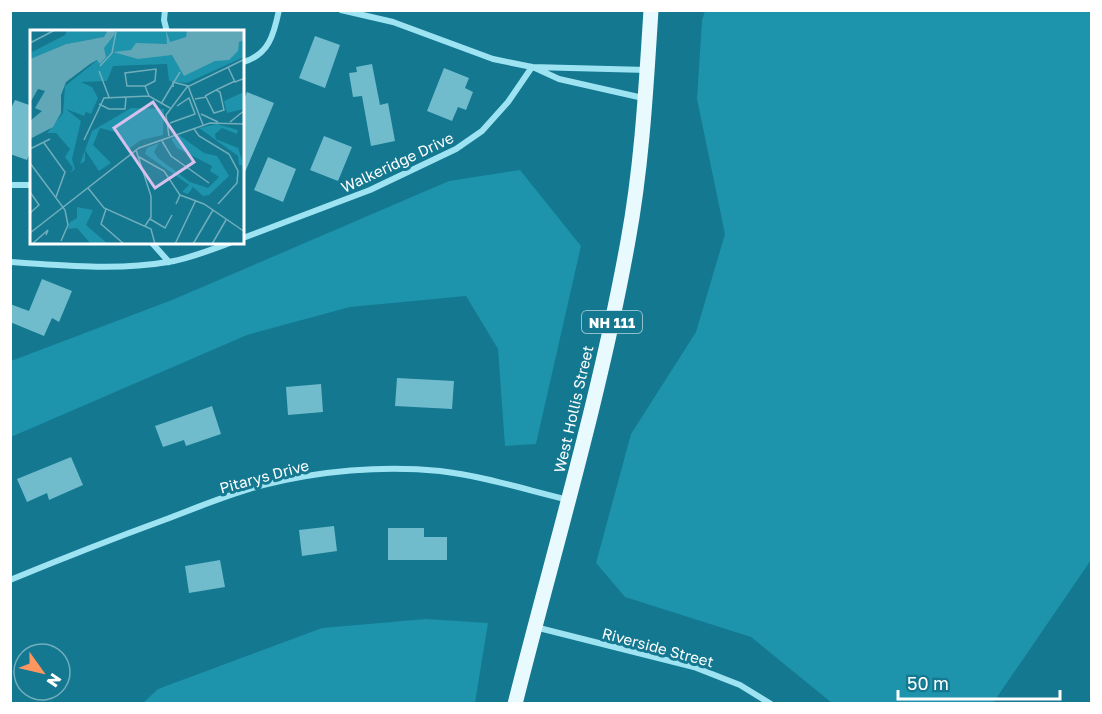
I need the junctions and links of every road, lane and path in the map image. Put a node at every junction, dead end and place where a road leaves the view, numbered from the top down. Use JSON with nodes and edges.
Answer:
{"nodes":[{"id":1,"x":165,"y":10,"type":"edge"},
{"id":2,"x":279,"y":10,"type":"edge"},
{"id":3,"x":341,"y":10,"type":"edge"},
{"id":4,"x":651,"y":10,"type":"edge"},
{"id":5,"x":166,"y":30,"type":"edge"},
{"id":6,"x":244,"y":62,"type":"edge"},
{"id":7,"x":532,"y":67,"type":"junction"},
{"id":8,"x":647,"y":70,"type":"junction"},
{"id":9,"x":646,"y":98,"type":"junction"},
{"id":10,"x":10,"y":184,"type":"edge"},
{"id":11,"x":30,"y":185,"type":"edge"},
{"id":12,"x":244,"y":238,"type":"edge"},
{"id":13,"x":153,"y":244,"type":"edge"},
{"id":14,"x":227,"y":244,"type":"edge"},
{"id":15,"x":10,"y":262,"type":"edge"},
{"id":16,"x":169,"y":262,"type":"junction"},
{"id":17,"x":570,"y":500,"type":"junction"},
{"id":18,"x":10,"y":580,"type":"edge"},
{"id":19,"x":534,"y":626,"type":"junction"},
{"id":20,"x":515,"y":704,"type":"edge"},
{"id":21,"x":771,"y":704,"type":"edge"}],
"edges":[{"from":1,"to":5,"type":"street"},
{"from":2,"to":6,"type":"street"},
{"from":3,"to":7,"type":"street"},
{"from":4,"to":8,"type":"main road","name":"West Hollis Street","number":"NH 111"},
{"from":7,"to":8,"type":"street"},
{"from":7,"to":9,"type":"street"},
{"from":7,"to":12,"type":"street","name":"Walkeridge Drive"},
{"from":8,"to":9,"type":"main road","name":"West Hollis Street","number":"NH 111"},
{"from":9,"to":17,"type":"main road","name":"West Hollis Street","number":"NH 111"},
{"from":10,"to":11,"type":"street"},
{"from":13,"to":16,"type":"street"},
{"from":14,"to":16,"type":"street"},
{"from":15,"to":16,"type":"street"},
{"from":17,"to":18,"type":"street","name":"Pitarys Drive"},
{"from":17,"to":19,"type":"main road","name":"West Hollis Street","number":"NH 111"},
{"from":19,"to":20,"type":"main road","name":"West Hollis Street","number":"NH 111"},
{"from":19,"to":21,"type":"street","name":"Riverside Street"}]}
